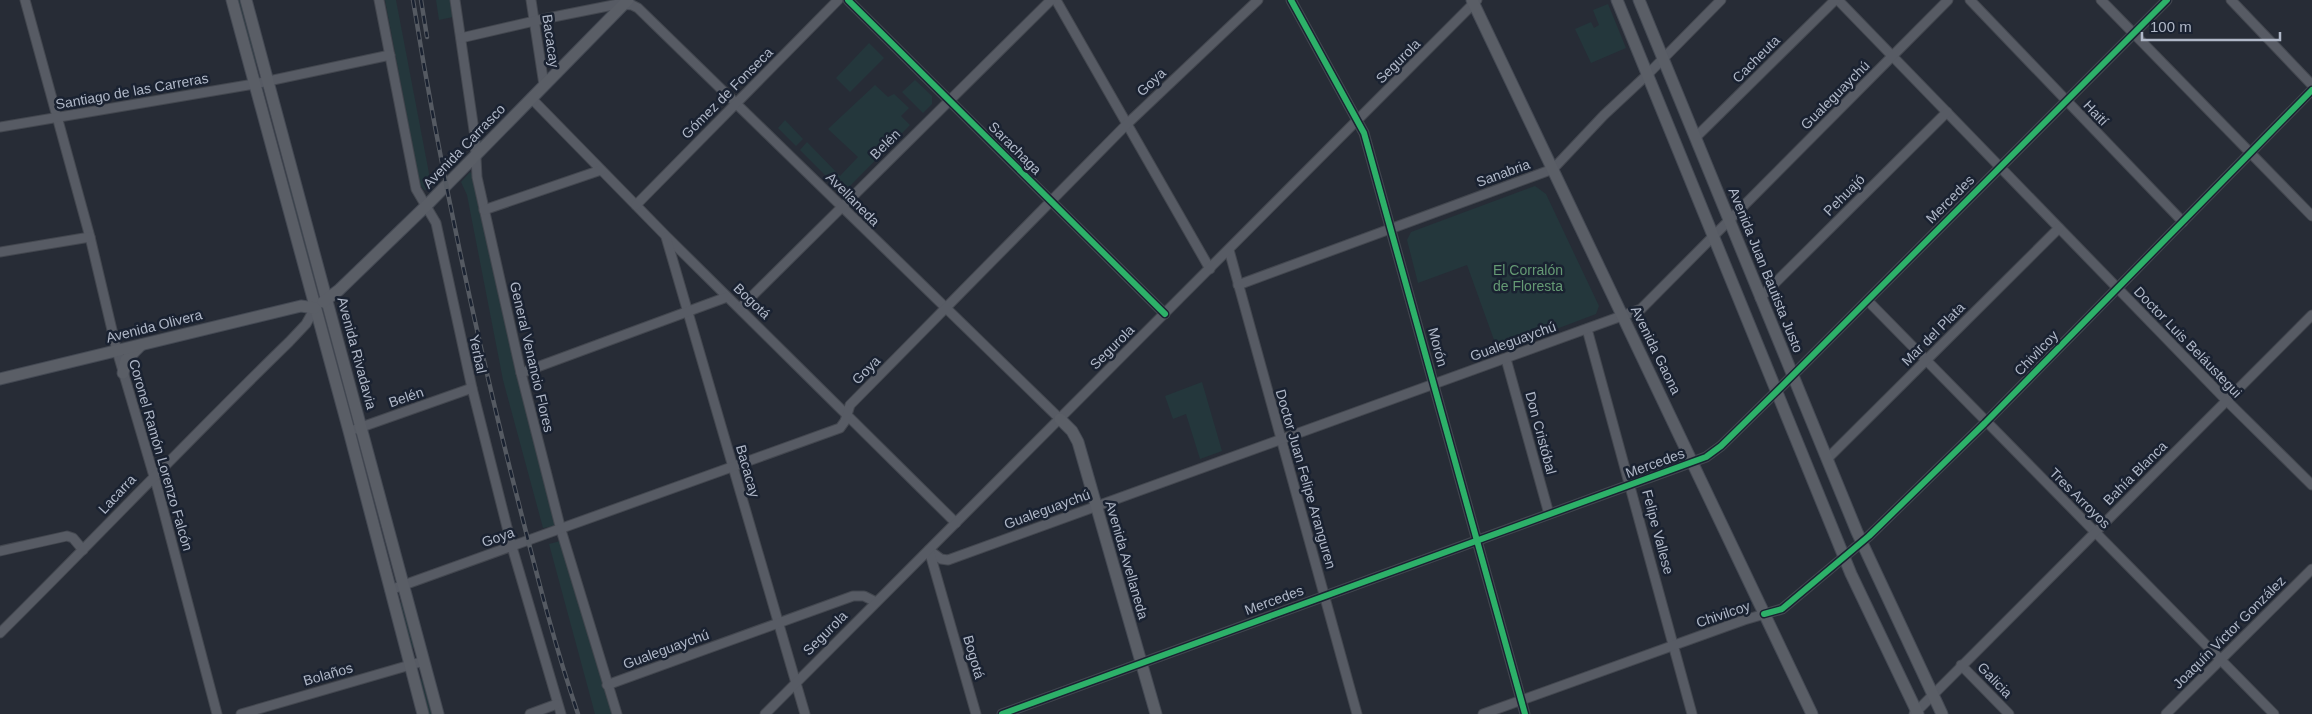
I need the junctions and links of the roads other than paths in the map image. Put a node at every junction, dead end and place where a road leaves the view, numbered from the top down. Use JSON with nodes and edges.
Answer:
{"nodes":[{"id":1,"x":25,"y":0,"type":"edge"},
{"id":2,"x":232,"y":0,"type":"edge"},
{"id":3,"x":246,"y":0,"type":"edge"},
{"id":4,"x":380,"y":0,"type":"edge"},
{"id":5,"x":455,"y":0,"type":"edge"},
{"id":6,"x":532,"y":0,"type":"edge"},
{"id":7,"x":838,"y":0,"type":"edge"},
{"id":8,"x":848,"y":0,"type":"edge"},
{"id":9,"x":1051,"y":0,"type":"edge"},
{"id":10,"x":1056,"y":0,"type":"edge"},
{"id":11,"x":1258,"y":0,"type":"edge"},
{"id":12,"x":1291,"y":0,"type":"edge"},
{"id":13,"x":1617,"y":0,"type":"edge"},
{"id":14,"x":1639,"y":0,"type":"edge"},
{"id":15,"x":1721,"y":0,"type":"edge"},
{"id":16,"x":1836,"y":0,"type":"edge"},
{"id":17,"x":1948,"y":0,"type":"edge"},
{"id":18,"x":1970,"y":0,"type":"edge"},
{"id":19,"x":2101,"y":0,"type":"edge"},
{"id":20,"x":2167,"y":0,"type":"edge"},
{"id":21,"x":2231,"y":0,"type":"edge"},
{"id":22,"x":626,"y":1,"type":"edge"},
{"id":23,"x":1475,"y":1,"type":"edge"},
{"id":24,"x":534,"y":21,"type":"junction"},
{"id":25,"x":2133,"y":33,"type":"junction"},
{"id":26,"x":461,"y":38,"type":"junction"},
{"id":27,"x":390,"y":55,"type":"junction"},
{"id":28,"x":1892,"y":56,"type":"junction"},
{"id":29,"x":1663,"y":58,"type":"junction"},
{"id":30,"x":1648,"y":74,"type":"junction"},
{"id":31,"x":268,"y":80,"type":"junction"},
{"id":32,"x":254,"y":84,"type":"junction"},
{"id":33,"x":544,"y":85,"type":"junction"},
{"id":34,"x":2312,"y":85,"type":"edge"},
{"id":35,"x":2312,"y":90,"type":"edge"},
{"id":36,"x":531,"y":98,"type":"junction"},
{"id":37,"x":950,"y":100,"type":"junction"},
{"id":38,"x":2065,"y":101,"type":"junction"},
{"id":39,"x":738,"y":103,"type":"junction"},
{"id":40,"x":1947,"y":112,"type":"junction"},
{"id":41,"x":57,"y":118,"type":"junction"},
{"id":42,"x":1358,"y":120,"type":"junction"},
{"id":43,"x":1127,"y":124,"type":"junction"},
{"id":44,"x":0,"y":127,"type":"edge"},
{"id":45,"x":1696,"y":137,"type":"junction"},
{"id":46,"x":2250,"y":153,"type":"junction"},
{"id":47,"x":476,"y":155,"type":"junction"},
{"id":48,"x":2000,"y":167,"type":"junction"},
{"id":49,"x":1553,"y":169,"type":"junction"},
{"id":50,"x":601,"y":170,"type":"junction"},
{"id":51,"x":1050,"y":201,"type":"junction"},
{"id":52,"x":636,"y":205,"type":"junction"},
{"id":53,"x":426,"y":206,"type":"junction"},
{"id":54,"x":841,"y":207,"type":"junction"},
{"id":55,"x":484,"y":210,"type":"junction"},
{"id":56,"x":2312,"y":216,"type":"edge"},
{"id":57,"x":1729,"y":220,"type":"junction"},
{"id":58,"x":2183,"y":222,"type":"junction"},
{"id":59,"x":1391,"y":228,"type":"junction"},
{"id":60,"x":2059,"y":228,"type":"junction"},
{"id":61,"x":1713,"y":235,"type":"junction"},
{"id":62,"x":666,"y":236,"type":"junction"},
{"id":63,"x":90,"y":237,"type":"junction"},
{"id":64,"x":1229,"y":250,"type":"junction"},
{"id":65,"x":0,"y":252,"type":"edge"},
{"id":66,"x":1210,"y":269,"type":"junction"},
{"id":67,"x":1238,"y":285,"type":"junction"},
{"id":68,"x":2117,"y":288,"type":"junction"},
{"id":69,"x":728,"y":297,"type":"junction"},
{"id":70,"x":1760,"y":298,"type":"junction"},
{"id":71,"x":327,"y":299,"type":"junction"},
{"id":72,"x":1868,"y":301,"type":"junction"},
{"id":73,"x":315,"y":308,"type":"junction"},
{"id":74,"x":740,"y":308,"type":"junction"},
{"id":75,"x":946,"y":308,"type":"junction"},
{"id":76,"x":687,"y":312,"type":"junction"},
{"id":77,"x":1165,"y":314,"type":"junction"},
{"id":78,"x":2312,"y":315,"type":"edge"},
{"id":79,"x":1623,"y":316,"type":"junction"},
{"id":80,"x":1587,"y":330,"type":"junction"},
{"id":81,"x":145,"y":342,"type":"junction"},
{"id":82,"x":117,"y":351,"type":"junction"},
{"id":83,"x":1506,"y":359,"type":"junction"},
{"id":84,"x":1926,"y":361,"type":"junction"},
{"id":85,"x":123,"y":373,"type":"junction"},
{"id":86,"x":521,"y":373,"type":"junction"},
{"id":87,"x":1793,"y":376,"type":"junction"},
{"id":88,"x":0,"y":379,"type":"edge"},
{"id":89,"x":1435,"y":383,"type":"junction"},
{"id":90,"x":472,"y":388,"type":"junction"},
{"id":91,"x":1778,"y":391,"type":"junction"},
{"id":92,"x":2227,"y":401,"type":"junction"},
{"id":93,"x":847,"y":415,"type":"junction"},
{"id":94,"x":1060,"y":419,"type":"junction"},
{"id":95,"x":1985,"y":423,"type":"junction"},
{"id":96,"x":362,"y":427,"type":"junction"},
{"id":97,"x":349,"y":431,"type":"junction"},
{"id":98,"x":1280,"y":440,"type":"junction"},
{"id":99,"x":1827,"y":459,"type":"junction"},
{"id":100,"x":1693,"y":463,"type":"junction"},
{"id":101,"x":733,"y":467,"type":"junction"},
{"id":102,"x":153,"y":476,"type":"junction"},
{"id":103,"x":1631,"y":485,"type":"junction"},
{"id":104,"x":2312,"y":485,"type":"edge"},
{"id":105,"x":1097,"y":506,"type":"junction"},
{"id":106,"x":1549,"y":514,"type":"junction"},
{"id":107,"x":956,"y":523,"type":"junction"},
{"id":108,"x":561,"y":530,"type":"junction"},
{"id":109,"x":2094,"y":533,"type":"junction"},
{"id":110,"x":1477,"y":541,"type":"junction"},
{"id":111,"x":1862,"y":543,"type":"junction"},
{"id":112,"x":512,"y":547,"type":"junction"},
{"id":113,"x":83,"y":550,"type":"junction"},
{"id":114,"x":929,"y":550,"type":"junction"},
{"id":115,"x":0,"y":551,"type":"edge"},
{"id":116,"x":1844,"y":558,"type":"junction"},
{"id":117,"x":2312,"y":569,"type":"edge"},
{"id":118,"x":404,"y":585,"type":"junction"},
{"id":119,"x":390,"y":590,"type":"junction"},
{"id":120,"x":1324,"y":595,"type":"junction"},
{"id":121,"x":876,"y":602,"type":"junction"},
{"id":122,"x":1764,"y":614,"type":"junction"},
{"id":123,"x":778,"y":623,"type":"junction"},
{"id":124,"x":0,"y":633,"type":"edge"},
{"id":125,"x":1674,"y":646,"type":"junction"},
{"id":126,"x":424,"y":661,"type":"junction"},
{"id":127,"x":2220,"y":661,"type":"junction"},
{"id":128,"x":1141,"y":662,"type":"junction"},
{"id":129,"x":410,"y":664,"type":"junction"},
{"id":130,"x":1961,"y":665,"type":"junction"},
{"id":131,"x":796,"y":683,"type":"junction"},
{"id":132,"x":607,"y":685,"type":"junction"},
{"id":133,"x":1933,"y":694,"type":"junction"},
{"id":134,"x":1521,"y":700,"type":"junction"},
{"id":135,"x":557,"y":704,"type":"junction"},
{"id":136,"x":1916,"y":713,"type":"edge"},
{"id":137,"x":218,"y":714,"type":"edge"},
{"id":138,"x":240,"y":714,"type":"edge"},
{"id":139,"x":423,"y":714,"type":"edge"},
{"id":140,"x":438,"y":714,"type":"edge"},
{"id":141,"x":530,"y":714,"type":"edge"},
{"id":142,"x":561,"y":714,"type":"edge"},
{"id":143,"x":616,"y":714,"type":"edge"},
{"id":144,"x":765,"y":714,"type":"edge"},
{"id":145,"x":805,"y":714,"type":"edge"},
{"id":146,"x":976,"y":714,"type":"edge"},
{"id":147,"x":1002,"y":714,"type":"edge"},
{"id":148,"x":1156,"y":714,"type":"edge"},
{"id":149,"x":1357,"y":714,"type":"edge"},
{"id":150,"x":1483,"y":714,"type":"edge"},
{"id":151,"x":1525,"y":714,"type":"edge"},
{"id":152,"x":1692,"y":714,"type":"edge"},
{"id":153,"x":1812,"y":714,"type":"edge"},
{"id":154,"x":1942,"y":714,"type":"edge"},
{"id":155,"x":2009,"y":714,"type":"edge"},
{"id":156,"x":2166,"y":714,"type":"edge"},
{"id":157,"x":2274,"y":714,"type":"edge"}],
"edges":[{"from":1,"to":41,"type":"street","name":"Coronel Ramón Lorenzo Falcón"},
{"from":2,"to":32,"type":"main road","name":"Avenida Rivadavia"},
{"from":3,"to":31,"type":"main road","name":"Avenida Rivadavia"},
{"from":4,"to":27,"type":"street","name":"Yerbal"},
{"from":5,"to":26,"type":"street","name":"General Venancio Flores"},
{"from":6,"to":24,"type":"street","name":"Bacacay"},
{"from":7,"to":39,"type":"street","name":"Gómez de Fonseca"},
{"from":8,"to":37,"type":"street","name":"Sarachaga"},
{"from":9,"to":37,"type":"street","name":"Belén"},
{"from":10,"to":43,"type":"street"},
{"from":11,"to":43,"type":"street","name":"Goya"},
{"from":12,"to":42,"type":"street","name":"Morón"},
{"from":13,"to":30,"type":"main road"},
{"from":14,"to":29,"type":"main road","name":"Avenida Juan Bautista Justo"},
{"from":15,"to":29,"type":"street","name":"Sanabria"},
{"from":16,"to":28,"type":"street","name":"Doctor Luis Beláustegui"},
{"from":16,"to":45,"type":"street","name":"Cacheuta"},
{"from":17,"to":28,"type":"street","name":"Gualeguaychú"},
{"from":18,"to":38,"type":"street","name":"Haití"},
{"from":19,"to":25,"type":"street"},
{"from":20,"to":25,"type":"street","name":"Mercedes"},
{"from":21,"to":34,"type":"street"},
{"from":22,"to":24,"type":"street"},
{"from":22,"to":33,"type":"main road","name":"Avenida Carrasco"},
{"from":22,"to":39,"type":"street","name":"Avellaneda"},
{"from":23,"to":42,"type":"street","name":"Segurola"},
{"from":23,"to":49,"type":"main road","name":"Avenida Gaona"},
{"from":24,"to":26,"type":"street"},
{"from":24,"to":33,"type":"street","name":"Bacacay"},
{"from":25,"to":38,"type":"street","name":"Mercedes"},
{"from":25,"to":46,"type":"street"},
{"from":26,"to":47,"type":"street","name":"General Venancio Flores"},
{"from":27,"to":31,"type":"street","name":"Santiago de las Carreras"},
{"from":27,"to":53,"type":"street","name":"Yerbal"},
{"from":28,"to":40,"type":"street","name":"Doctor Luis Beláustegui"},
{"from":28,"to":57,"type":"street","name":"Gualeguaychú"},
{"from":29,"to":30,"type":"street","name":"Sanabria"},
{"from":29,"to":45,"type":"main road","name":"Avenida Juan Bautista Justo"},
{"from":30,"to":49,"type":"street","name":"Sanabria"},
{"from":30,"to":61,"type":"main road"},
{"from":31,"to":32,"type":"street","name":"Santiago de las Carreras"},
{"from":31,"to":71,"type":"main road","name":"Avenida Rivadavia"},
{"from":32,"to":41,"type":"street","name":"Santiago de las Carreras"},
{"from":32,"to":73,"type":"main road","name":"Avenida Rivadavia"},
{"from":33,"to":36,"type":"main road","name":"Avenida Carrasco"},
{"from":35,"to":46,"type":"street","name":"Chivilcoy"},
{"from":36,"to":47,"type":"main road","name":"Avenida Carrasco"},
{"from":36,"to":50,"type":"street","name":"Bogotá"},
{"from":37,"to":51,"type":"street","name":"Sarachaga"},
{"from":37,"to":54,"type":"street","name":"Belén"},
{"from":38,"to":48,"type":"street","name":"Mercedes"},
{"from":38,"to":58,"type":"street","name":"Haití"},
{"from":39,"to":52,"type":"street","name":"Gómez de Fonseca"},
{"from":39,"to":54,"type":"street","name":"Avellaneda"},
{"from":40,"to":48,"type":"street","name":"Doctor Luis Beláustegui"},
{"from":40,"to":70,"type":"street","name":"Pehuajó"},
{"from":41,"to":44,"type":"street","name":"Santiago de las Carreras"},
{"from":41,"to":63,"type":"street","name":"Coronel Ramón Lorenzo Falcón"},
{"from":42,"to":59,"type":"street","name":"Morón"},
{"from":42,"to":64,"type":"street","name":"Segurola"},
{"from":43,"to":51,"type":"street","name":"Goya"},
{"from":43,"to":66,"type":"street"},
{"from":45,"to":57,"type":"main road","name":"Avenida Juan Bautista Justo"},
{"from":46,"to":56,"type":"street"},
{"from":46,"to":58,"type":"street","name":"Chivilcoy"},
{"from":47,"to":53,"type":"main road","name":"Avenida Carrasco"},
{"from":47,"to":55,"type":"street","name":"General Venancio Flores"},
{"from":48,"to":60,"type":"street","name":"Doctor Luis Beláustegui"},
{"from":48,"to":72,"type":"street","name":"Mercedes"},
{"from":49,"to":59,"type":"street","name":"Sanabria"},
{"from":49,"to":79,"type":"main road","name":"Avenida Gaona"},
{"from":50,"to":52,"type":"street","name":"Bogotá"},
{"from":50,"to":55,"type":"street"},
{"from":51,"to":75,"type":"street","name":"Goya"},
{"from":51,"to":77,"type":"street","name":"Sarachaga"},
{"from":52,"to":62,"type":"street","name":"Bogotá"},
{"from":53,"to":71,"type":"main road","name":"Avenida Carrasco"},
{"from":53,"to":90,"type":"street","name":"Yerbal"},
{"from":54,"to":74,"type":"street","name":"Belén"},
{"from":54,"to":75,"type":"street","name":"Avellaneda"},
{"from":55,"to":86,"type":"street","name":"General Venancio Flores"},
{"from":57,"to":61,"type":"street","name":"Gualeguaychú"},
{"from":57,"to":70,"type":"main road","name":"Avenida Juan Bautista Justo"},
{"from":58,"to":68,"type":"street","name":"Chivilcoy"},
{"from":59,"to":67,"type":"street","name":"Sanabria"},
{"from":59,"to":89,"type":"street","name":"Morón"},
{"from":60,"to":68,"type":"street","name":"Doctor Luis Beláustegui"},
{"from":60,"to":84,"type":"street","name":"Mar del Plata"},
{"from":61,"to":79,"type":"street","name":"Gualeguaychú"},
{"from":61,"to":91,"type":"main road"},
{"from":62,"to":69,"type":"street","name":"Bogotá"},
{"from":62,"to":76,"type":"street","name":"Bacacay"},
{"from":63,"to":65,"type":"street"},
{"from":63,"to":82,"type":"street","name":"Coronel Ramón Lorenzo Falcón"},
{"from":64,"to":66,"type":"street","name":"Segurola"},
{"from":64,"to":67,"type":"street","name":"Doctor Juan Felipe Aranguren"},
{"from":66,"to":77,"type":"street","name":"Segurola"},
{"from":67,"to":98,"type":"street","name":"Doctor Juan Felipe Aranguren"},
{"from":68,"to":92,"type":"street","name":"Doctor Luis Beláustegui"},
{"from":68,"to":95,"type":"street","name":"Chivilcoy"},
{"from":69,"to":74,"type":"street","name":"Bogotá"},
{"from":69,"to":76,"type":"street"},
{"from":70,"to":87,"type":"main road","name":"Avenida Juan Bautista Justo"},
{"from":71,"to":73,"type":"main road","name":"Avenida Carrasco"},
{"from":71,"to":96,"type":"main road","name":"Avenida Rivadavia"},
{"from":72,"to":84,"type":"street","name":"Tres Arroyos"},
{"from":72,"to":87,"type":"street","name":"Mercedes"},
{"from":73,"to":81,"type":"main road","name":"Avenida Olivera"},
{"from":73,"to":97,"type":"main road","name":"Avenida Rivadavia"},
{"from":73,"to":102,"type":"street","name":"Lacarra"},
{"from":74,"to":93,"type":"street","name":"Bogotá"},
{"from":75,"to":93,"type":"street","name":"Goya"},
{"from":75,"to":94,"type":"street","name":"Avellaneda"},
{"from":76,"to":86,"type":"street"},
{"from":76,"to":101,"type":"street","name":"Bacacay"},
{"from":77,"to":94,"type":"street","name":"Segurola"},
{"from":78,"to":92,"type":"street","name":"Bahía Blanca"},
{"from":79,"to":80,"type":"street","name":"Gualeguaychú"},
{"from":79,"to":100,"type":"main road","name":"Avenida Gaona"},
{"from":80,"to":83,"type":"street","name":"Gualeguaychú"},
{"from":80,"to":103,"type":"street","name":"Felipe Vallese"},
{"from":81,"to":82,"type":"main road","name":"Avenida Olivera"},
{"from":81,"to":85,"type":"main road"},
{"from":82,"to":85,"type":"street","name":"Coronel Ramón Lorenzo Falcón"},
{"from":82,"to":88,"type":"main road","name":"Avenida Olivera"},
{"from":83,"to":89,"type":"street","name":"Gualeguaychú"},
{"from":83,"to":106,"type":"street","name":"Don Cristóbal"},
{"from":84,"to":95,"type":"street","name":"Tres Arroyos"},
{"from":84,"to":99,"type":"street","name":"Mar del Plata"},
{"from":85,"to":102,"type":"street","name":"Coronel Ramón Lorenzo Falcón"},
{"from":86,"to":108,"type":"street","name":"General Venancio Flores"},
{"from":87,"to":91,"type":"street","name":"Mercedes"},
{"from":87,"to":99,"type":"main road","name":"Avenida Juan Bautista Justo"},
{"from":89,"to":98,"type":"street","name":"Gualeguaychú"},
{"from":89,"to":110,"type":"street","name":"Morón"},
{"from":90,"to":96,"type":"street","name":"Belén"},
{"from":90,"to":112,"type":"street","name":"Yerbal"},
{"from":91,"to":100,"type":"street","name":"Mercedes"},
{"from":91,"to":116,"type":"main road"},
{"from":92,"to":104,"type":"street","name":"Doctor Luis Beláustegui"},
{"from":92,"to":109,"type":"street","name":"Bahía Blanca"},
{"from":93,"to":101,"type":"street","name":"Goya"},
{"from":93,"to":107,"type":"street","name":"Bogotá"},
{"from":94,"to":105,"type":"main road","name":"Avenida Avellaneda"},
{"from":94,"to":107,"type":"street","name":"Segurola"},
{"from":95,"to":109,"type":"street","name":"Tres Arroyos"},
{"from":95,"to":111,"type":"street","name":"Chivilcoy"},
{"from":96,"to":97,"type":"street","name":"Belén"},
{"from":96,"to":118,"type":"main road","name":"Avenida Rivadavia"},
{"from":97,"to":119,"type":"main road","name":"Avenida Rivadavia"},
{"from":98,"to":105,"type":"street","name":"Gualeguaychú"},
{"from":98,"to":120,"type":"street","name":"Doctor Juan Felipe Aranguren"},
{"from":99,"to":111,"type":"main road","name":"Avenida Juan Bautista Justo"},
{"from":100,"to":103,"type":"street","name":"Mercedes"},
{"from":100,"to":122,"type":"main road","name":"Avenida Gaona"},
{"from":101,"to":108,"type":"street","name":"Goya"},
{"from":101,"to":123,"type":"street","name":"Bacacay"},
{"from":102,"to":113,"type":"street","name":"Lacarra"},
{"from":102,"to":137,"type":"street","name":"Coronel Ramón Lorenzo Falcón"},
{"from":103,"to":106,"type":"street","name":"Mercedes"},
{"from":103,"to":125,"type":"street","name":"Felipe Vallese"},
{"from":105,"to":114,"type":"street","name":"Gualeguaychú"},
{"from":105,"to":128,"type":"main road","name":"Avenida Avellaneda"},
{"from":106,"to":110,"type":"street","name":"Mercedes"},
{"from":107,"to":114,"type":"street","name":"Segurola"},
{"from":108,"to":112,"type":"street","name":"Goya"},
{"from":108,"to":132,"type":"street","name":"General Venancio Flores"},
{"from":109,"to":127,"type":"street","name":"Tres Arroyos"},
{"from":109,"to":130,"type":"street","name":"Bahía Blanca"},
{"from":110,"to":120,"type":"street","name":"Mercedes"},
{"from":110,"to":134,"type":"street","name":"Morón"},
{"from":111,"to":116,"type":"street","name":"Chivilcoy"},
{"from":111,"to":133,"type":"main road","name":"Avenida Juan Bautista Justo"},
{"from":112,"to":118,"type":"street","name":"Goya"},
{"from":112,"to":135,"type":"street","name":"Yerbal"},
{"from":113,"to":115,"type":"street"},
{"from":113,"to":124,"type":"street","name":"Lacarra"},
{"from":114,"to":121,"type":"street","name":"Segurola"},
{"from":114,"to":146,"type":"street","name":"Bogotá"},
{"from":116,"to":122,"type":"street","name":"Chivilcoy"},
{"from":116,"to":136,"type":"main road"},
{"from":117,"to":127,"type":"street","name":"Joaquín Victor González"},
{"from":118,"to":119,"type":"street","name":"Goya"},
{"from":118,"to":126,"type":"main road","name":"Avenida Rivadavia"},
{"from":119,"to":129,"type":"main road","name":"Avenida Rivadavia"},
{"from":120,"to":128,"type":"street","name":"Mercedes"},
{"from":120,"to":149,"type":"street","name":"Doctor Juan Felipe Aranguren"},
{"from":121,"to":123,"type":"street","name":"Gualeguaychú"},
{"from":121,"to":131,"type":"street","name":"Segurola"},
{"from":122,"to":125,"type":"street","name":"Chivilcoy"},
{"from":122,"to":153,"type":"main road","name":"Avenida Gaona"},
{"from":123,"to":131,"type":"street","name":"Bacacay"},
{"from":123,"to":132,"type":"street","name":"Gualeguaychú"},
{"from":125,"to":134,"type":"street","name":"Chivilcoy"},
{"from":125,"to":152,"type":"street","name":"Felipe Vallese"},
{"from":126,"to":129,"type":"street","name":"Bolaños"},
{"from":126,"to":140,"type":"main road","name":"Avenida Rivadavia"},
{"from":127,"to":156,"type":"street","name":"Joaquín Victor González"},
{"from":127,"to":157,"type":"street","name":"Tres Arroyos"},
{"from":128,"to":147,"type":"street","name":"Mercedes"},
{"from":128,"to":148,"type":"main road","name":"Avenida Avellaneda"},
{"from":129,"to":138,"type":"street","name":"Bolaños"},
{"from":129,"to":139,"type":"main road","name":"Avenida Rivadavia"},
{"from":130,"to":133,"type":"street","name":"Bahía Blanca"},
{"from":130,"to":155,"type":"street","name":"Galicia"},
{"from":131,"to":144,"type":"street","name":"Segurola"},
{"from":131,"to":145,"type":"street","name":"Bacacay"},
{"from":132,"to":143,"type":"street","name":"General Venancio Flores"},
{"from":133,"to":136,"type":"street","name":"Bahía Blanca"},
{"from":133,"to":154,"type":"main road","name":"Avenida Juan Bautista Justo"},
{"from":134,"to":150,"type":"street","name":"Chivilcoy"},
{"from":134,"to":151,"type":"street","name":"Morón"},
{"from":135,"to":141,"type":"street"},
{"from":135,"to":142,"type":"street","name":"Yerbal"}]}
